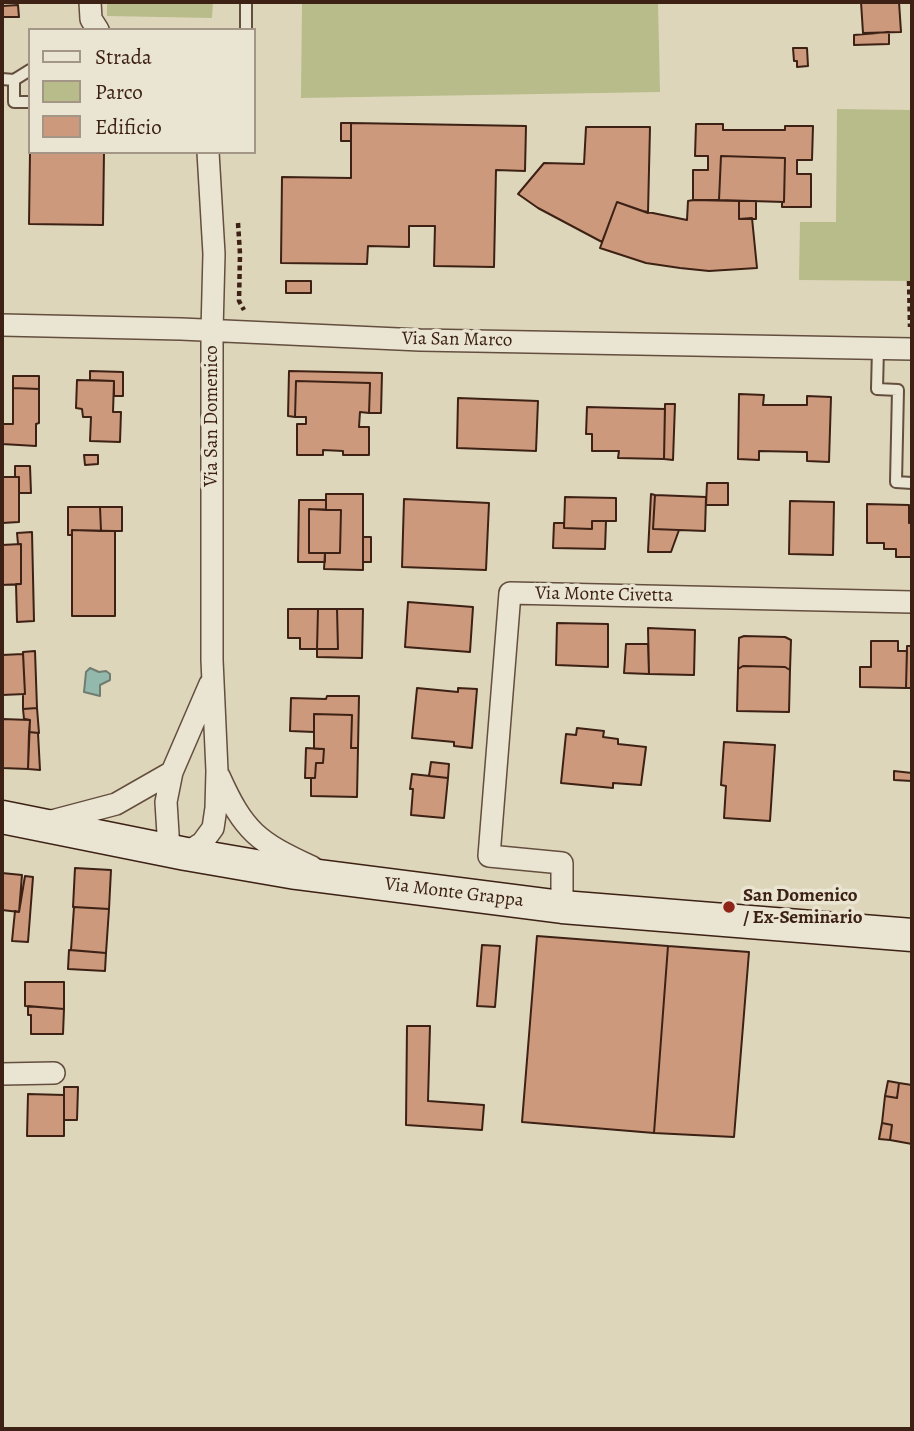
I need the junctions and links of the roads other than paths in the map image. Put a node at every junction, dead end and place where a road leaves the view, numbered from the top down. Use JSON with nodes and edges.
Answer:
{"nodes":[{"id":1,"x":90,"y":2,"type":"edge"},
{"id":2,"x":246,"y":2,"type":"edge"},
{"id":3,"x":94,"y":28,"type":"edge"},
{"id":4,"x":246,"y":28,"type":"edge"},
{"id":5,"x":28,"y":71,"type":"edge"},
{"id":6,"x":2,"y":79,"type":"edge"},
{"id":7,"x":14,"y":80,"type":"junction"},
{"id":8,"x":28,"y":102,"type":"edge"},
{"id":9,"x":208,"y":154,"type":"edge"},
{"id":10,"x":2,"y":325,"type":"edge"},
{"id":11,"x":212,"y":331,"type":"junction"},
{"id":12,"x":878,"y":348,"type":"junction"},
{"id":13,"x":911,"y":349,"type":"edge"},
{"id":14,"x":912,"y":483,"type":"edge"},
{"id":15,"x":912,"y":602,"type":"edge"},
{"id":16,"x":212,"y":679,"type":"junction"},
{"id":17,"x":217,"y":771,"type":"junction"},
{"id":18,"x":172,"y":772,"type":"junction"},
{"id":19,"x":2,"y":817,"type":"edge"},
{"id":20,"x":38,"y":824,"type":"junction"},
{"id":21,"x":177,"y":852,"type":"junction"},
{"id":22,"x":333,"y":877,"type":"junction"},
{"id":23,"x":562,"y":906,"type":"junction"},
{"id":24,"x":912,"y":935,"type":"edge"},
{"id":25,"x":54,"y":1073,"type":"dead end"},
{"id":26,"x":2,"y":1074,"type":"edge"}],
"edges":[{"from":1,"to":3,"type":"street"},
{"from":2,"to":4,"type":"lane"},
{"from":5,"to":7,"type":"lane"},
{"from":6,"to":7,"type":"lane"},
{"from":7,"to":8,"type":"lane"},
{"from":9,"to":11,"type":"street","name":"Via San Domenico"},
{"from":10,"to":11,"type":"street","name":"Via San Marco"},
{"from":11,"to":12,"type":"street","name":"Via San Marco"},
{"from":11,"to":16,"type":"street","name":"Via San Domenico"},
{"from":12,"to":13,"type":"street","name":"Via San Marco"},
{"from":12,"to":14,"type":"lane"},
{"from":15,"to":23,"type":"street","name":"Via Monte Civetta"},
{"from":16,"to":17,"type":"street","name":"Via San Domenico"},
{"from":16,"to":18,"type":"street","name":"Via San Domenico"},
{"from":17,"to":21,"type":"street","name":"Via San Domenico"},
{"from":17,"to":22,"type":"street","name":"Via San Domenico"},
{"from":18,"to":20,"type":"street"},
{"from":18,"to":21,"type":"street","name":"Via San Domenico"},
{"from":19,"to":20,"type":"main road","name":"Via Monte Grappa"},
{"from":20,"to":21,"type":"main road","name":"Via Monte Grappa"},
{"from":21,"to":22,"type":"main road","name":"Via Monte Grappa"},
{"from":22,"to":23,"type":"main road","name":"Via Monte Grappa"},
{"from":23,"to":24,"type":"main road","name":"Via Monte Grappa"},
{"from":25,"to":26,"type":"street"}]}
